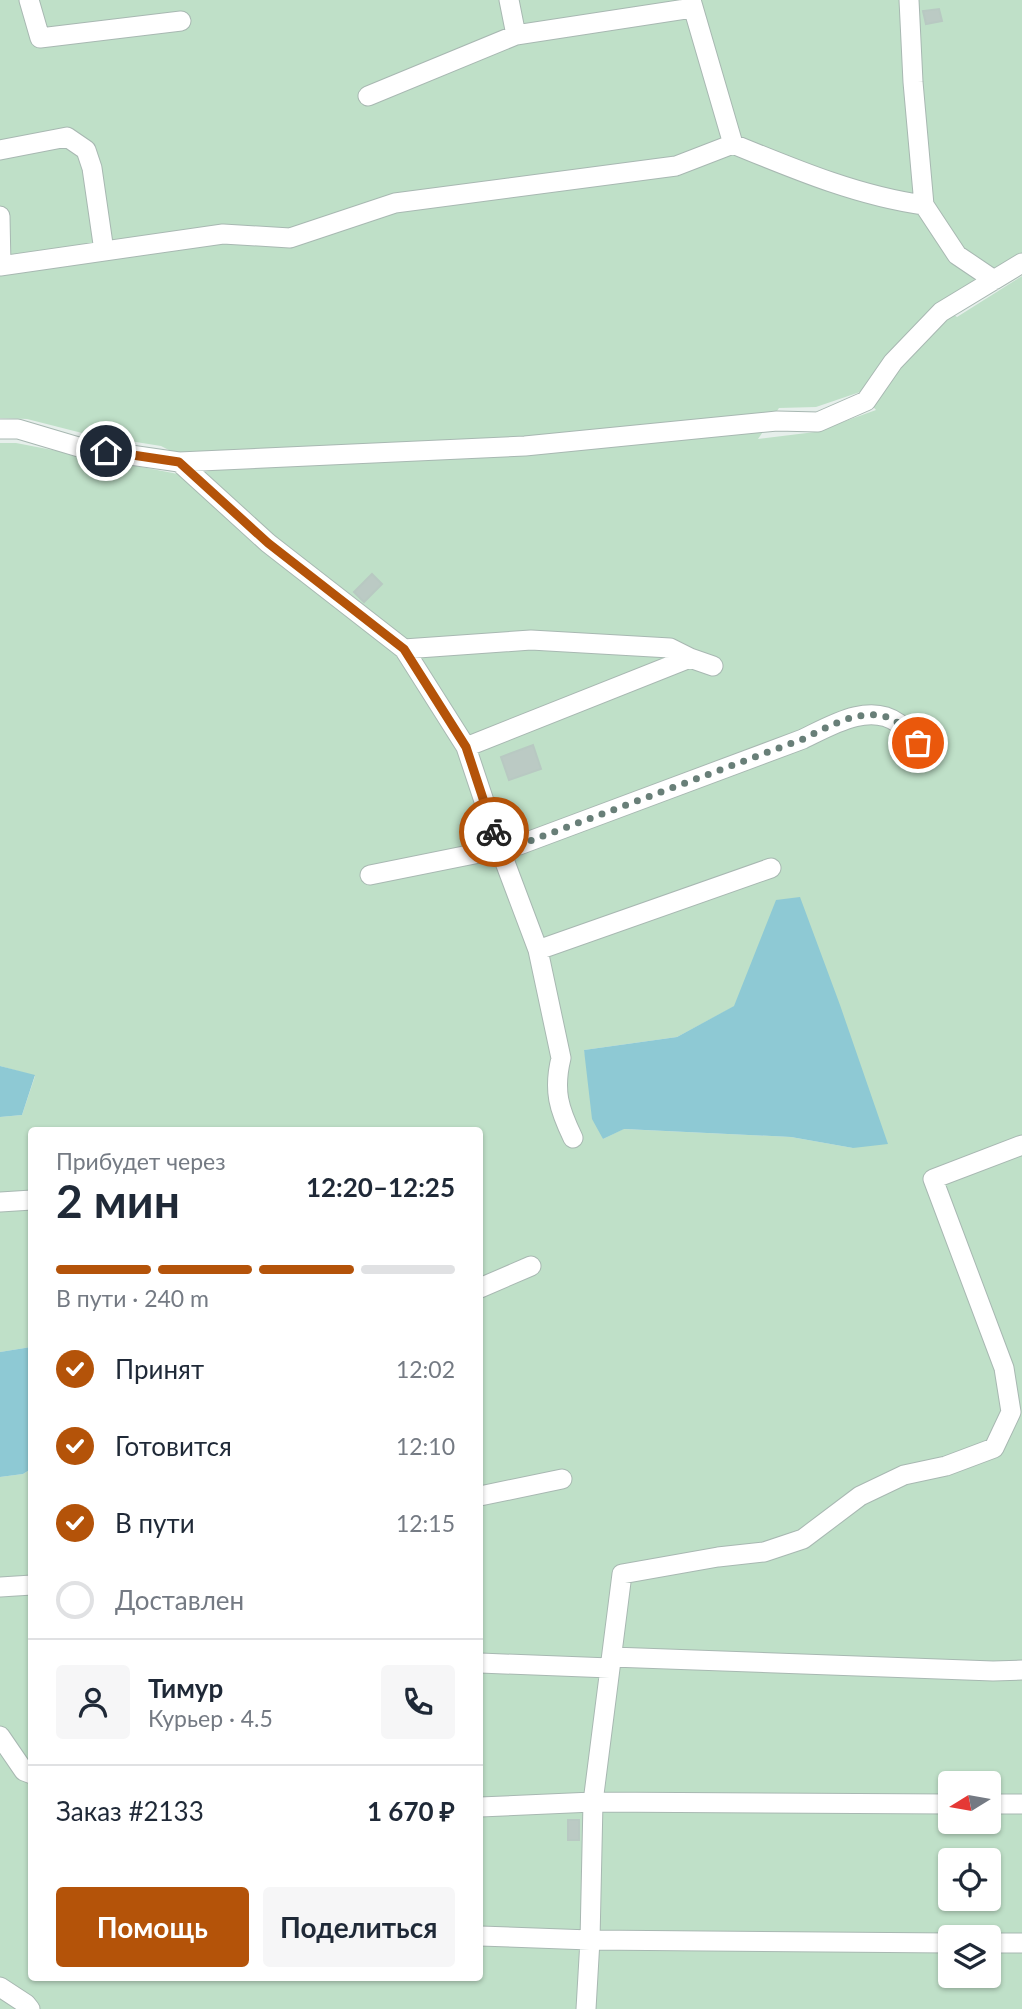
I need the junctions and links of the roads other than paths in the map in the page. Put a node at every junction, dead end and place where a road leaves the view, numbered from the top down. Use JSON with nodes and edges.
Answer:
{"nodes":[{"id":1,"x":29,"y":0,"type":"edge"},
{"id":2,"x":509,"y":0,"type":"edge"},
{"id":3,"x":909,"y":0,"type":"edge"},
{"id":4,"x":691,"y":4,"type":"edge"},
{"id":5,"x":181,"y":21,"type":"dead end"},
{"id":6,"x":516,"y":35,"type":"junction"},
{"id":7,"x":368,"y":96,"type":"dead end"},
{"id":8,"x":733,"y":144,"type":"junction"},
{"id":9,"x":0,"y":150,"type":"edge"},
{"id":10,"x":924,"y":205,"type":"junction"},
{"id":11,"x":0,"y":216,"type":"edge"},
{"id":12,"x":104,"y":251,"type":"junction"},
{"id":13,"x":1022,"y":263,"type":"edge"},
{"id":14,"x":0,"y":266,"type":"edge"},
{"id":15,"x":994,"y":280,"type":"junction"},
{"id":16,"x":0,"y":429,"type":"edge"},
{"id":17,"x":179,"y":462,"type":"junction"},
{"id":18,"x":404,"y":649,"type":"junction"},
{"id":19,"x":690,"y":658,"type":"junction"},
{"id":20,"x":713,"y":666,"type":"dead end"},
{"id":21,"x":918,"y":743,"type":"dead end"},
{"id":22,"x":466,"y":747,"type":"junction"},
{"id":23,"x":500,"y":849,"type":"junction"},
{"id":24,"x":771,"y":869,"type":"dead end"},
{"id":25,"x":370,"y":875,"type":"dead end"},
{"id":26,"x":538,"y":950,"type":"junction"},
{"id":27,"x":573,"y":1138,"type":"dead end"},
{"id":28,"x":1022,"y":1144,"type":"edge"},
{"id":29,"x":28,"y":1200,"type":"edge"},
{"id":30,"x":0,"y":1202,"type":"edge"},
{"id":31,"x":531,"y":1266,"type":"dead end"},
{"id":32,"x":483,"y":1287,"type":"edge"},
{"id":33,"x":562,"y":1479,"type":"dead end"},
{"id":34,"x":483,"y":1495,"type":"edge"},
{"id":35,"x":28,"y":1585,"type":"edge"},
{"id":36,"x":0,"y":1587,"type":"edge"},
{"id":37,"x":483,"y":1662,"type":"edge"},
{"id":38,"x":611,"y":1662,"type":"junction"},
{"id":39,"x":1022,"y":1670,"type":"edge"},
{"id":40,"x":0,"y":1736,"type":"edge"},
{"id":41,"x":28,"y":1772,"type":"edge"},
{"id":42,"x":593,"y":1802,"type":"junction"},
{"id":43,"x":938,"y":1804,"type":"edge"},
{"id":44,"x":1001,"y":1804,"type":"edge"},
{"id":45,"x":1022,"y":1804,"type":"edge"},
{"id":46,"x":483,"y":1807,"type":"edge"},
{"id":47,"x":483,"y":1936,"type":"edge"},
{"id":48,"x":590,"y":1940,"type":"junction"},
{"id":49,"x":938,"y":1943,"type":"edge"},
{"id":50,"x":1001,"y":1943,"type":"edge"},
{"id":51,"x":1022,"y":1943,"type":"edge"},
{"id":52,"x":0,"y":1987,"type":"edge"},
{"id":53,"x":30,"y":2009,"type":"edge"},
{"id":54,"x":586,"y":2009,"type":"edge"}],
"edges":[{"from":1,"to":5,"type":"street"},
{"from":2,"to":6,"type":"street"},
{"from":3,"to":10,"type":"street"},
{"from":4,"to":6,"type":"street"},
{"from":4,"to":8,"type":"street"},
{"from":6,"to":7,"type":"street"},
{"from":8,"to":10,"type":"street"},
{"from":8,"to":12,"type":"street"},
{"from":9,"to":12,"type":"street"},
{"from":10,"to":15,"type":"street"},
{"from":11,"to":14,"type":"street"},
{"from":12,"to":14,"type":"street"},
{"from":13,"to":15,"type":"street"},
{"from":15,"to":17,"type":"street"},
{"from":16,"to":17,"type":"street"},
{"from":17,"to":18,"type":"street"},
{"from":18,"to":19,"type":"street"},
{"from":18,"to":22,"type":"street"},
{"from":19,"to":20,"type":"street"},
{"from":19,"to":22,"type":"street"},
{"from":21,"to":23,"type":"street"},
{"from":22,"to":23,"type":"street"},
{"from":23,"to":25,"type":"street"},
{"from":23,"to":26,"type":"street"},
{"from":24,"to":26,"type":"street"},
{"from":26,"to":27,"type":"street"},
{"from":28,"to":38,"type":"street"},
{"from":29,"to":30,"type":"street"},
{"from":31,"to":32,"type":"street"},
{"from":33,"to":34,"type":"street"},
{"from":35,"to":36,"type":"street"},
{"from":37,"to":38,"type":"street"},
{"from":38,"to":39,"type":"street"},
{"from":38,"to":42,"type":"street"},
{"from":40,"to":41,"type":"street"},
{"from":42,"to":43,"type":"street"},
{"from":42,"to":46,"type":"street"},
{"from":42,"to":48,"type":"street"},
{"from":44,"to":45,"type":"street"},
{"from":47,"to":48,"type":"street"},
{"from":48,"to":49,"type":"street"},
{"from":48,"to":54,"type":"street"},
{"from":50,"to":51,"type":"street"},
{"from":52,"to":53,"type":"street"}]}
